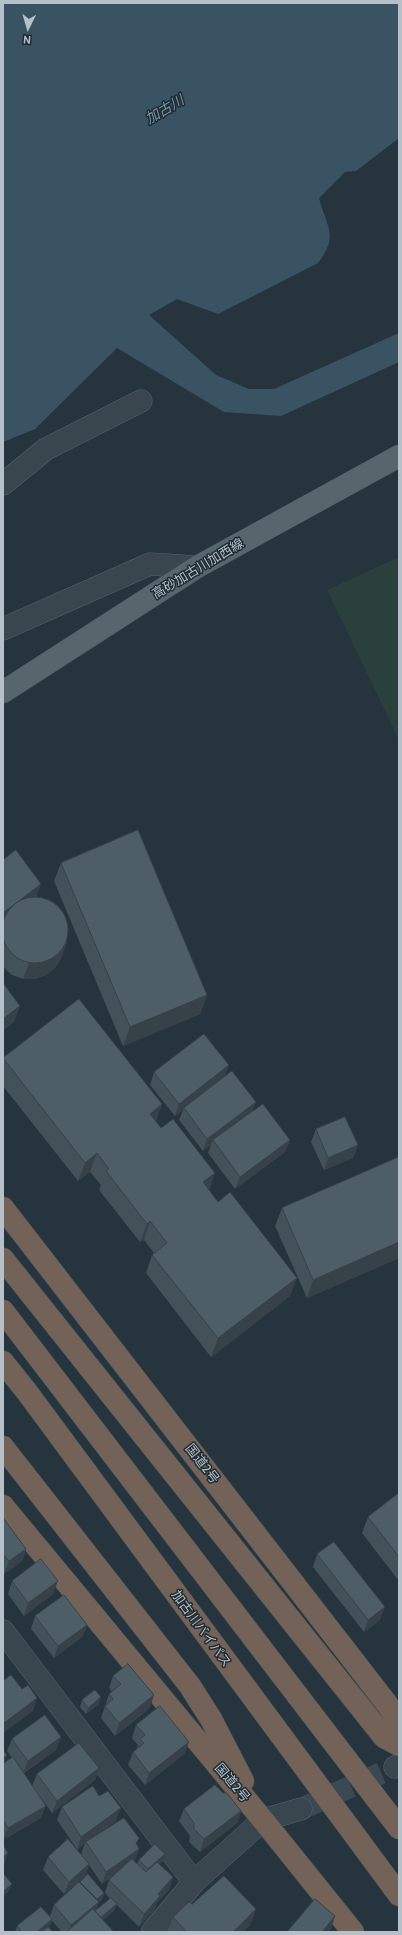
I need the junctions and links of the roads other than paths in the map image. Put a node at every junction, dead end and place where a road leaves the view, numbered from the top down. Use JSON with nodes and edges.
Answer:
{"nodes":[{"id":1,"x":142,"y":401,"type":"dead end"},
{"id":2,"x":399,"y":456,"type":"edge"},
{"id":3,"x":3,"y":484,"type":"edge"},
{"id":4,"x":198,"y":567,"type":"junction"},
{"id":5,"x":3,"y":629,"type":"edge"},
{"id":6,"x":3,"y":692,"type":"edge"},
{"id":7,"x":3,"y":1208,"type":"edge"},
{"id":8,"x":3,"y":1259,"type":"edge"},
{"id":9,"x":3,"y":1311,"type":"edge"},
{"id":10,"x":3,"y":1362,"type":"edge"},
{"id":11,"x":3,"y":1447,"type":"edge"},
{"id":12,"x":3,"y":1506,"type":"edge"},
{"id":13,"x":3,"y":1631,"type":"edge"},
{"id":14,"x":399,"y":1722,"type":"edge"},
{"id":15,"x":399,"y":1745,"type":"edge"},
{"id":16,"x":301,"y":1809,"type":"tunnel mouth"},
{"id":17,"x":263,"y":1820,"type":"junction"},
{"id":18,"x":399,"y":1828,"type":"edge"},
{"id":19,"x":194,"y":1882,"type":"junction"},
{"id":20,"x":399,"y":1895,"type":"edge"},
{"id":21,"x":152,"y":1932,"type":"edge"},
{"id":22,"x":353,"y":1932,"type":"edge"}],
"edges":[{"from":1,"to":3,"type":"street"},
{"from":2,"to":4,"type":"main road","name":"高砂加古川加西線"},
{"from":4,"to":5,"type":"street"},
{"from":4,"to":6,"type":"main road","name":"高砂加古川加西線"},
{"from":7,"to":14,"type":"highway","name":"国道2号"},
{"from":8,"to":15,"type":"highway"},
{"from":9,"to":18,"type":"highway"},
{"from":10,"to":20,"type":"highway","name":"加古川バイパス"},
{"from":11,"to":17,"type":"highway"},
{"from":12,"to":17,"type":"highway","name":"国道2号"},
{"from":13,"to":19,"type":"street"},
{"from":16,"to":17,"type":"street"},
{"from":17,"to":19,"type":"street"},
{"from":17,"to":22,"type":"highway","name":"国道2号"},
{"from":19,"to":21,"type":"street"}]}
